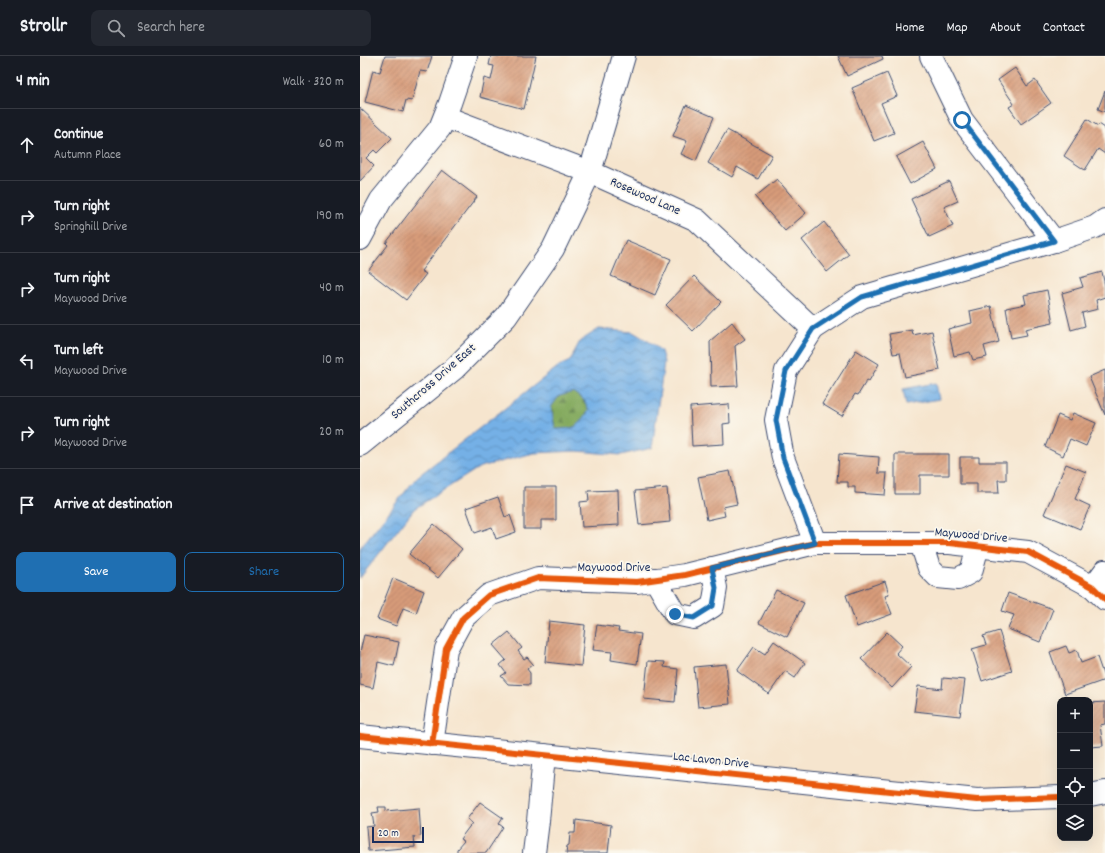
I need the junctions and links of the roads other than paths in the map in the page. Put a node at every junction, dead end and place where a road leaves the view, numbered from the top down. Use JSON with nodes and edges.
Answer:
{"nodes":[{"id":1,"x":466,"y":56,"type":"edge"},
{"id":2,"x":624,"y":56,"type":"edge"},
{"id":3,"x":931,"y":56,"type":"edge"},
{"id":4,"x":445,"y":117,"type":"junction"},
{"id":5,"x":590,"y":172,"type":"junction"},
{"id":6,"x":1105,"y":220,"type":"edge"},
{"id":7,"x":360,"y":238,"type":"edge"},
{"id":8,"x":1054,"y":241,"type":"junction"},
{"id":9,"x":813,"y":329,"type":"junction"},
{"id":10,"x":360,"y":445,"type":"edge"},
{"id":11,"x":815,"y":543,"type":"junction"},
{"id":12,"x":921,"y":543,"type":"junction"},
{"id":13,"x":978,"y":546,"type":"junction"},
{"id":14,"x":712,"y":568,"type":"junction"},
{"id":15,"x":655,"y":579,"type":"junction"},
{"id":16,"x":1101,"y":586,"type":"edge"},
{"id":17,"x":360,"y":736,"type":"edge"},
{"id":18,"x":432,"y":744,"type":"junction"},
{"id":19,"x":544,"y":755,"type":"junction"},
{"id":20,"x":1105,"y":792,"type":"edge"},
{"id":21,"x":1093,"y":794,"type":"edge"},
{"id":22,"x":1057,"y":797,"type":"edge"},
{"id":23,"x":534,"y":853,"type":"edge"}],
"edges":[{"from":1,"to":4,"type":"street"},
{"from":2,"to":5,"type":"street","name":"Southcross Drive East"},
{"from":3,"to":8,"type":"street"},
{"from":4,"to":5,"type":"street","name":"Rosewood Lane"},
{"from":4,"to":7,"type":"street"},
{"from":5,"to":9,"type":"street","name":"Rosewood Lane"},
{"from":5,"to":10,"type":"street","name":"Southcross Drive East"},
{"from":6,"to":8,"type":"street"},
{"from":8,"to":9,"type":"street"},
{"from":9,"to":11,"type":"street"},
{"from":11,"to":12,"type":"street","name":"Maywood Drive"},
{"from":11,"to":14,"type":"street","name":"Maywood Drive"},
{"from":12,"to":13,"type":"street","name":"Maywood Drive"},
{"from":12,"to":13,"type":"street"},
{"from":13,"to":16,"type":"street","name":"Maywood Drive"},
{"from":14,"to":15,"type":"street","name":"Maywood Drive"},
{"from":14,"to":15,"type":"street","name":"Maywood Drive"},
{"from":15,"to":18,"type":"street","name":"Maywood Drive"},
{"from":17,"to":18,"type":"street","name":"Lac Lavon Drive"},
{"from":18,"to":19,"type":"street","name":"Lac Lavon Drive"},
{"from":19,"to":22,"type":"street","name":"Lac Lavon Drive"},
{"from":19,"to":23,"type":"street"},
{"from":20,"to":21,"type":"street"}]}
